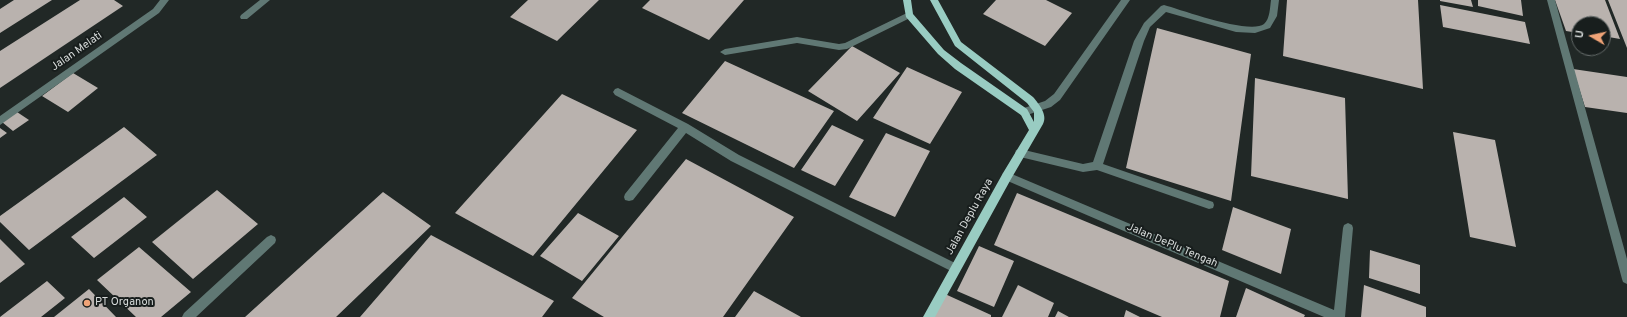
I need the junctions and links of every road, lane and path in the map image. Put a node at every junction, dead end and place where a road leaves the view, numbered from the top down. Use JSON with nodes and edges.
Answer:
{"nodes":[{"id":1,"x":165,"y":0,"type":"edge"},
{"id":2,"x":266,"y":0,"type":"edge"},
{"id":3,"x":907,"y":0,"type":"edge"},
{"id":4,"x":934,"y":0,"type":"edge"},
{"id":5,"x":1126,"y":0,"type":"edge"},
{"id":6,"x":1275,"y":0,"type":"edge"},
{"id":7,"x":1551,"y":0,"type":"edge"},
{"id":8,"x":1165,"y":4,"type":"edge"},
{"id":9,"x":909,"y":15,"type":"junction"},
{"id":10,"x":244,"y":17,"type":"dead end"},
{"id":11,"x":958,"y":44,"type":"junction"},
{"id":12,"x":725,"y":52,"type":"dead end"},
{"id":13,"x":941,"y":52,"type":"junction"},
{"id":14,"x":618,"y":92,"type":"dead end"},
{"id":15,"x":1037,"y":108,"type":"junction"},
{"id":16,"x":1024,"y":112,"type":"junction"},
{"id":17,"x":0,"y":121,"type":"edge"},
{"id":18,"x":685,"y":128,"type":"junction"},
{"id":19,"x":1034,"y":130,"type":"junction"},
{"id":20,"x":1020,"y":153,"type":"junction"},
{"id":21,"x":1097,"y":166,"type":"junction"},
{"id":22,"x":1006,"y":176,"type":"junction"},
{"id":23,"x":629,"y":197,"type":"dead end"},
{"id":24,"x":1209,"y":205,"type":"dead end"},
{"id":25,"x":1348,"y":228,"type":"dead end"},
{"id":26,"x":270,"y":240,"type":"dead end"},
{"id":27,"x":955,"y":268,"type":"junction"},
{"id":28,"x":1627,"y":280,"type":"edge"},
{"id":29,"x":188,"y":317,"type":"edge"},
{"id":30,"x":929,"y":317,"type":"edge"},
{"id":31,"x":1338,"y":317,"type":"edge"}],
"edges":[{"from":1,"to":17,"type":"street","name":"Jalan Melati"},
{"from":2,"to":10,"type":"street"},
{"from":3,"to":9,"type":"main road"},
{"from":4,"to":11,"type":"main road"},
{"from":5,"to":15,"type":"street"},
{"from":6,"to":8,"type":"street"},
{"from":7,"to":28,"type":"street"},
{"from":8,"to":21,"type":"street"},
{"from":9,"to":12,"type":"street"},
{"from":9,"to":13,"type":"main road"},
{"from":11,"to":13,"type":"main road"},
{"from":11,"to":15,"type":"main road"},
{"from":13,"to":16,"type":"main road"},
{"from":14,"to":18,"type":"street"},
{"from":15,"to":16,"type":"street"},
{"from":15,"to":19,"type":"main road","name":"Jalan Deplu Raya"},
{"from":16,"to":19,"type":"main road"},
{"from":18,"to":23,"type":"street"},
{"from":18,"to":27,"type":"street"},
{"from":19,"to":20,"type":"main road","name":"Jalan Deplu Raya"},
{"from":20,"to":21,"type":"street"},
{"from":20,"to":22,"type":"main road","name":"Jalan Deplu Raya"},
{"from":21,"to":24,"type":"street"},
{"from":22,"to":27,"type":"main road","name":"Jalan Deplu Raya"},
{"from":22,"to":31,"type":"street","name":"Jalan DePlu Tengah"},
{"from":25,"to":31,"type":"street","name":"Jalan DePlu Tengah"},
{"from":26,"to":29,"type":"street"},
{"from":27,"to":30,"type":"main road","name":"Jalan Deplu Raya"}]}
